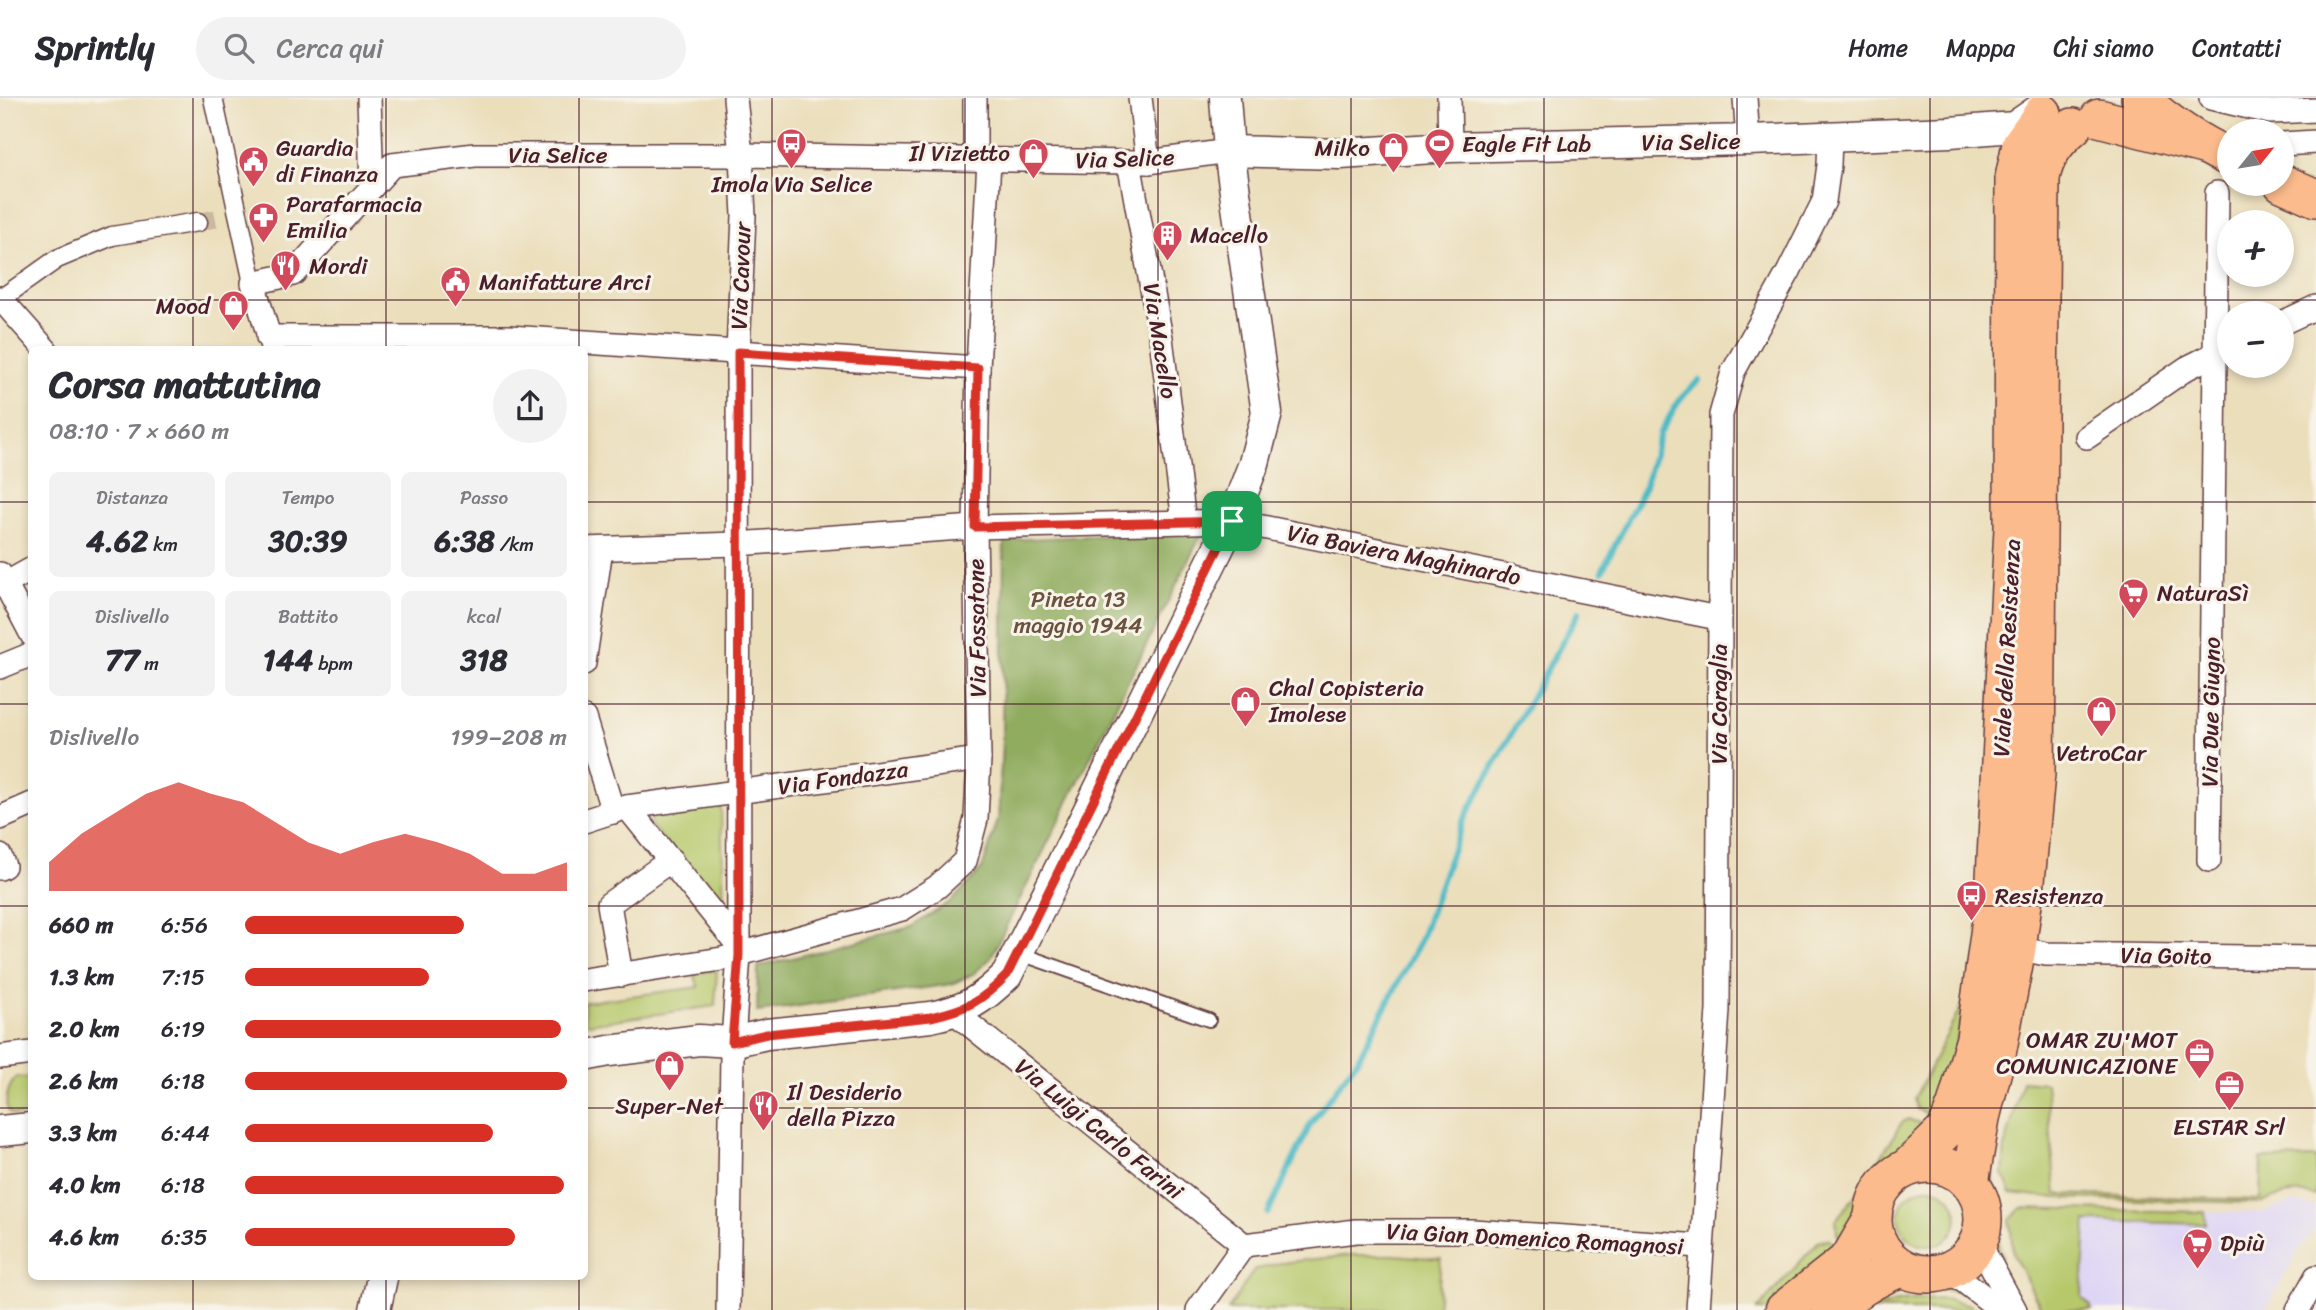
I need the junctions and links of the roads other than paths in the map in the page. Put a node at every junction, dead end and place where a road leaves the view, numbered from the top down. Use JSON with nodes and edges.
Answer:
{"nodes":[{"id":1,"x":213,"y":98,"type":"edge"},
{"id":2,"x":369,"y":98,"type":"edge"},
{"id":3,"x":735,"y":98,"type":"edge"},
{"id":4,"x":975,"y":98,"type":"edge"},
{"id":5,"x":1140,"y":98,"type":"edge"},
{"id":6,"x":1225,"y":98,"type":"edge"},
{"id":7,"x":1449,"y":98,"type":"edge"},
{"id":8,"x":1745,"y":98,"type":"edge"},
{"id":9,"x":2140,"y":98,"type":"edge"},
{"id":10,"x":2211,"y":98,"type":"edge"},
{"id":11,"x":2067,"y":110,"type":"edge"},
{"id":12,"x":2316,"y":110,"type":"edge"},
{"id":13,"x":1830,"y":137,"type":"junction"},
{"id":14,"x":1748,"y":140,"type":"junction"},
{"id":15,"x":2316,"y":142,"type":"edge"},
{"id":16,"x":2294,"y":143,"type":"edge"},
{"id":17,"x":1450,"y":147,"type":"junction"},
{"id":18,"x":1230,"y":151,"type":"junction"},
{"id":19,"x":2216,"y":151,"type":"edge"},
{"id":20,"x":741,"y":155,"type":"junction"},
{"id":21,"x":982,"y":159,"type":"junction"},
{"id":22,"x":1139,"y":162,"type":"junction"},
{"id":23,"x":372,"y":187,"type":"junction"},
{"id":24,"x":2294,"y":188,"type":"edge"},
{"id":25,"x":2217,"y":196,"type":"edge"},
{"id":26,"x":2316,"y":198,"type":"edge"},
{"id":27,"x":198,"y":222,"type":"tunnel mouth"},
{"id":28,"x":253,"y":283,"type":"junction"},
{"id":29,"x":1,"y":298,"type":"edge"},
{"id":30,"x":2221,"y":301,"type":"edge"},
{"id":31,"x":2316,"y":307,"type":"edge"},
{"id":32,"x":2294,"y":317,"type":"edge"},
{"id":33,"x":271,"y":344,"type":"edge"},
{"id":34,"x":43,"y":346,"type":"edge"},
{"id":35,"x":738,"y":352,"type":"junction"},
{"id":36,"x":2217,"y":353,"type":"edge"},
{"id":37,"x":978,"y":368,"type":"junction"},
{"id":38,"x":2222,"y":378,"type":"edge"},
{"id":39,"x":2087,"y":437,"type":"dead end"},
{"id":40,"x":1232,"y":521,"type":"junction"},
{"id":41,"x":1184,"y":522,"type":"junction"},
{"id":42,"x":975,"y":527,"type":"junction"},
{"id":43,"x":737,"y":544,"type":"junction"},
{"id":44,"x":593,"y":549,"type":"edge"},
{"id":45,"x":28,"y":570,"type":"edge"},
{"id":46,"x":3,"y":579,"type":"edge"},
{"id":47,"x":588,"y":612,"type":"edge"},
{"id":48,"x":1718,"y":618,"type":"junction"},
{"id":49,"x":28,"y":627,"type":"edge"},
{"id":50,"x":28,"y":656,"type":"edge"},
{"id":51,"x":0,"y":667,"type":"edge"},
{"id":52,"x":588,"y":728,"type":"edge"},
{"id":53,"x":979,"y":759,"type":"junction"},
{"id":54,"x":739,"y":792,"type":"junction"},
{"id":55,"x":28,"y":806,"type":"edge"},
{"id":56,"x":620,"y":810,"type":"junction"},
{"id":57,"x":0,"y":818,"type":"edge"},
{"id":58,"x":588,"y":820,"type":"edge"},
{"id":59,"x":0,"y":856,"type":"edge"},
{"id":60,"x":671,"y":860,"type":"junction"},
{"id":61,"x":2209,"y":860,"type":"dead end"},
{"id":62,"x":0,"y":868,"type":"edge"},
{"id":63,"x":2017,"y":948,"type":"junction"},
{"id":64,"x":739,"y":950,"type":"junction"},
{"id":65,"x":1018,"y":953,"type":"junction"},
{"id":66,"x":2316,"y":958,"type":"edge"},
{"id":67,"x":621,"y":975,"type":"junction"},
{"id":68,"x":588,"y":979,"type":"edge"},
{"id":69,"x":954,"y":1012,"type":"junction"},
{"id":70,"x":1209,"y":1020,"type":"dead end"},
{"id":71,"x":732,"y":1042,"type":"junction"},
{"id":72,"x":28,"y":1054,"type":"edge"},
{"id":73,"x":588,"y":1055,"type":"edge"},
{"id":74,"x":0,"y":1057,"type":"edge"},
{"id":75,"x":28,"y":1128,"type":"edge"},
{"id":76,"x":0,"y":1131,"type":"edge"},
{"id":77,"x":1907,"y":1168,"type":"junction"},
{"id":78,"x":1970,"y":1183,"type":"junction"},
{"id":79,"x":1872,"y":1220,"type":"junction"},
{"id":80,"x":1982,"y":1232,"type":"junction"},
{"id":81,"x":1244,"y":1245,"type":"junction"},
{"id":82,"x":1701,"y":1246,"type":"junction"},
{"id":83,"x":1902,"y":1268,"type":"junction"},
{"id":84,"x":1938,"y":1274,"type":"junction"},
{"id":85,"x":2316,"y":1277,"type":"edge"},
{"id":86,"x":382,"y":1280,"type":"edge"},
{"id":87,"x":1702,"y":1305,"type":"edge"},
{"id":88,"x":375,"y":1310,"type":"edge"},
{"id":89,"x":728,"y":1310,"type":"edge"},
{"id":90,"x":1198,"y":1310,"type":"edge"},
{"id":91,"x":1784,"y":1310,"type":"edge"},
{"id":92,"x":1831,"y":1310,"type":"edge"},
{"id":93,"x":2001,"y":1310,"type":"edge"},
{"id":94,"x":2015,"y":1310,"type":"edge"},
{"id":95,"x":2298,"y":1310,"type":"edge"}],
"edges":[{"from":1,"to":28,"type":"street"},
{"from":2,"to":23,"type":"street"},
{"from":3,"to":20,"type":"street","name":"Via Cavour"},
{"from":4,"to":21,"type":"street","name":"Via Fossatone"},
{"from":5,"to":22,"type":"street","name":"Via Macello"},
{"from":6,"to":18,"type":"street"},
{"from":7,"to":17,"type":"street"},
{"from":8,"to":14,"type":"street"},
{"from":9,"to":19,"type":"main road"},
{"from":10,"to":12,"type":"street"},
{"from":11,"to":13,"type":"street","name":"Via Selice"},
{"from":11,"to":19,"type":"main road"},
{"from":11,"to":63,"type":"main road","name":"Viale della Resistenza"},
{"from":11,"to":77,"type":"main road","name":"Viale della Resistenza"},
{"from":13,"to":14,"type":"street","name":"Via Selice"},
{"from":13,"to":48,"type":"street","name":"Via Coraglia"},
{"from":14,"to":17,"type":"street","name":"Via Selice"},
{"from":15,"to":16,"type":"street"},
{"from":17,"to":18,"type":"street","name":"Via Selice"},
{"from":18,"to":22,"type":"street","name":"Via Selice"},
{"from":18,"to":40,"type":"street"},
{"from":20,"to":21,"type":"street","name":"Via Selice"},
{"from":20,"to":23,"type":"street","name":"Via Selice"},
{"from":20,"to":35,"type":"street","name":"Via Cavour"},
{"from":21,"to":22,"type":"street","name":"Via Selice"},
{"from":21,"to":37,"type":"street","name":"Via Fossatone"},
{"from":22,"to":41,"type":"street","name":"Via Macello"},
{"from":23,"to":28,"type":"street","name":"Via Selice"},
{"from":24,"to":26,"type":"main road"},
{"from":25,"to":30,"type":"street","name":"Via Due Giugno"},
{"from":27,"to":29,"type":"street"},
{"from":28,"to":33,"type":"street"},
{"from":29,"to":34,"type":"street"},
{"from":31,"to":32,"type":"street"},
{"from":33,"to":35,"type":"street"},
{"from":35,"to":37,"type":"street"},
{"from":35,"to":43,"type":"street","name":"Via Cavour"},
{"from":36,"to":39,"type":"street"},
{"from":37,"to":42,"type":"street","name":"Via Fossatone"},
{"from":38,"to":61,"type":"street","name":"Via Due Giugno"},
{"from":40,"to":41,"type":"street","name":"Via Baviera Maghinardo"},
{"from":40,"to":48,"type":"street","name":"Via Baviera Maghinardo"},
{"from":40,"to":65,"type":"street"},
{"from":41,"to":42,"type":"street","name":"Via Baviera Maghinardo"},
{"from":42,"to":43,"type":"street","name":"Via Baviera Maghinardo"},
{"from":42,"to":53,"type":"street","name":"Via Fossatone"},
{"from":43,"to":44,"type":"street","name":"Via Baviera Maghinardo"},
{"from":43,"to":54,"type":"street","name":"Via Cavour"},
{"from":44,"to":47,"type":"street"},
{"from":45,"to":46,"type":"street"},
{"from":46,"to":49,"type":"street"},
{"from":48,"to":82,"type":"street","name":"Via Coraglia"},
{"from":50,"to":51,"type":"street"},
{"from":52,"to":56,"type":"street"},
{"from":53,"to":54,"type":"street","name":"Via Fondazza"},
{"from":53,"to":64,"type":"street","name":"Via Fossatone"},
{"from":54,"to":56,"type":"street","name":"Via Fondazza"},
{"from":54,"to":64,"type":"street","name":"Via Cavour"},
{"from":55,"to":57,"type":"street"},
{"from":56,"to":58,"type":"street","name":"Via Fondazza"},
{"from":56,"to":60,"type":"street"},
{"from":59,"to":62,"type":"street"},
{"from":60,"to":64,"type":"street"},
{"from":60,"to":67,"type":"street"},
{"from":63,"to":66,"type":"street","name":"Via Goito"},
{"from":63,"to":78,"type":"main road","name":"Viale della Resistenza"},
{"from":64,"to":67,"type":"street","name":"Via Fossatone"},
{"from":64,"to":71,"type":"street","name":"Via Cavour"},
{"from":65,"to":69,"type":"street"},
{"from":65,"to":70,"type":"lane"},
{"from":67,"to":68,"type":"street","name":"Via Fossatone"},
{"from":69,"to":71,"type":"street"},
{"from":69,"to":81,"type":"street","name":"Via Luigi Carlo Farini"},
{"from":71,"to":73,"type":"street"},
{"from":71,"to":89,"type":"street","name":"Via Cavour"},
{"from":72,"to":74,"type":"street"},
{"from":75,"to":76,"type":"street"},
{"from":77,"to":78,"type":"main road"},
{"from":77,"to":79,"type":"main road","name":"Viale della Resistenza"},
{"from":78,"to":80,"type":"main road"},
{"from":79,"to":83,"type":"main road"},
{"from":79,"to":91,"type":"main road","name":"Viale della Resistenza"},
{"from":80,"to":84,"type":"main road"},
{"from":80,"to":94,"type":"street"},
{"from":81,"to":82,"type":"street","name":"Via Gian Domenico Romagnosi"},
{"from":81,"to":90,"type":"street"},
{"from":82,"to":87,"type":"street","name":"Via Coraglia"},
{"from":83,"to":84,"type":"main road"},
{"from":83,"to":92,"type":"main road"},
{"from":84,"to":93,"type":"street"},
{"from":85,"to":95,"type":"street"},
{"from":86,"to":88,"type":"street"}]}
